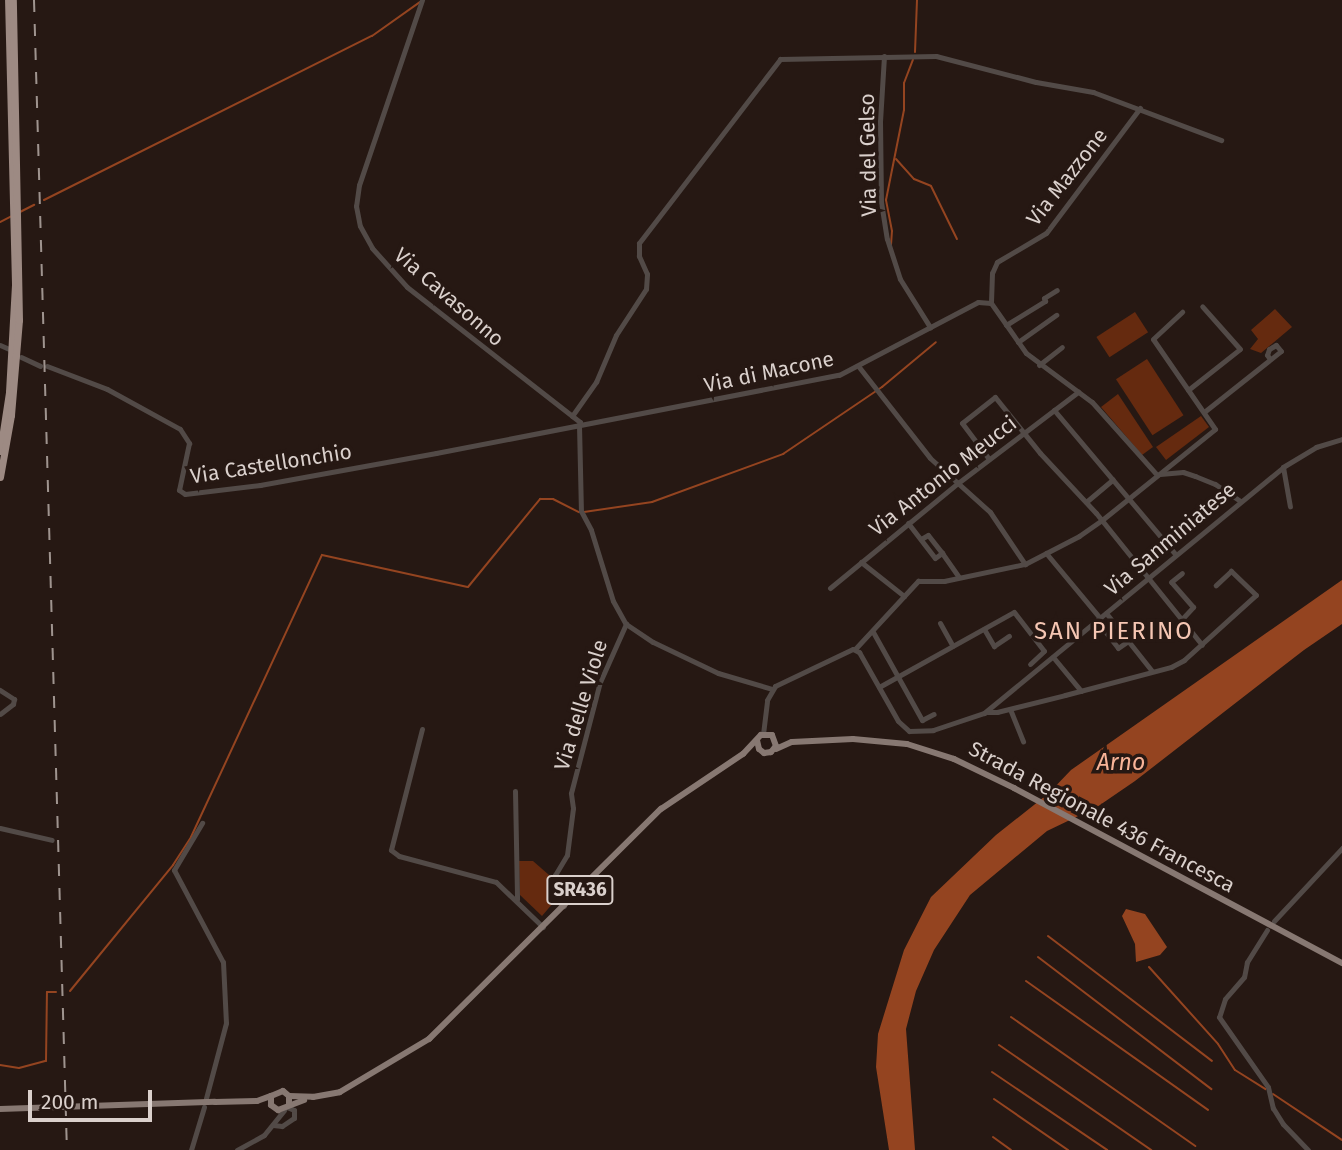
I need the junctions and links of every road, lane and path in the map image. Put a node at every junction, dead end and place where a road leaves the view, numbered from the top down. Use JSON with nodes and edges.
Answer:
{"nodes":[{"id":1,"x":11,"y":0,"type":"edge"},
{"id":2,"x":422,"y":3,"type":"edge"},
{"id":3,"x":884,"y":56,"type":"junction"},
{"id":4,"x":1140,"y":108,"type":"junction"},
{"id":5,"x":1221,"y":140,"type":"dead end"},
{"id":6,"x":17,"y":249,"type":"junction"},
{"id":7,"x":1057,"y":290,"type":"dead end"},
{"id":8,"x":991,"y":303,"type":"junction"},
{"id":9,"x":1202,"y":306,"type":"dead end"},
{"id":10,"x":1182,"y":312,"type":"dead end"},
{"id":11,"x":1056,"y":316,"type":"dead end"},
{"id":12,"x":1006,"y":325,"type":"junction"},
{"id":13,"x":930,"y":327,"type":"junction"},
{"id":14,"x":1018,"y":342,"type":"junction"},
{"id":15,"x":0,"y":345,"type":"edge"},
{"id":16,"x":1062,"y":347,"type":"dead end"},
{"id":17,"x":9,"y":349,"type":"dead end"},
{"id":18,"x":21,"y":358,"type":"dead end"},
{"id":19,"x":1270,"y":359,"type":"dead end"},
{"id":20,"x":1039,"y":365,"type":"junction"},
{"id":21,"x":859,"y":367,"type":"junction"},
{"id":22,"x":1188,"y":390,"type":"junction"},
{"id":23,"x":1078,"y":392,"type":"junction"},
{"id":24,"x":1054,"y":410,"type":"junction"},
{"id":25,"x":1204,"y":412,"type":"junction"},
{"id":26,"x":572,"y":416,"type":"junction"},
{"id":27,"x":579,"y":425,"type":"junction"},
{"id":28,"x":1024,"y":433,"type":"junction"},
{"id":29,"x":1342,"y":439,"type":"edge"},
{"id":30,"x":0,"y":451,"type":"edge"},
{"id":31,"x":989,"y":459,"type":"junction"},
{"id":32,"x":1174,"y":460,"type":"junction"},
{"id":33,"x":1283,"y":467,"type":"junction"},
{"id":34,"x":1183,"y":472,"type":"junction"},
{"id":35,"x":1157,"y":475,"type":"junction"},
{"id":36,"x":0,"y":477,"type":"edge"},
{"id":37,"x":1113,"y":480,"type":"junction"},
{"id":38,"x":958,"y":483,"type":"junction"},
{"id":39,"x":1129,"y":499,"type":"junction"},
{"id":40,"x":1086,"y":502,"type":"junction"},
{"id":41,"x":1240,"y":502,"type":"junction"},
{"id":42,"x":1290,"y":506,"type":"dead end"},
{"id":43,"x":1102,"y":520,"type":"junction"},
{"id":44,"x":908,"y":523,"type":"junction"},
{"id":45,"x":1046,"y":553,"type":"junction"},
{"id":46,"x":1176,"y":555,"type":"junction"},
{"id":47,"x":861,"y":562,"type":"junction"},
{"id":48,"x":1025,"y":564,"type":"junction"},
{"id":49,"x":1182,"y":573,"type":"dead end"},
{"id":50,"x":959,"y":577,"type":"junction"},
{"id":51,"x":1148,"y":579,"type":"junction"},
{"id":52,"x":1216,"y":585,"type":"dead end"},
{"id":53,"x":830,"y":589,"type":"dead end"},
{"id":54,"x":904,"y":596,"type":"junction"},
{"id":55,"x":1106,"y":613,"type":"junction"},
{"id":56,"x":1098,"y":620,"type":"junction"},
{"id":57,"x":1181,"y":620,"type":"junction"},
{"id":58,"x":940,"y":623,"type":"dead end"},
{"id":59,"x":626,"y":624,"type":"junction"},
{"id":60,"x":984,"y":629,"type":"junction"},
{"id":61,"x":873,"y":632,"type":"junction"},
{"id":62,"x":1009,"y":636,"type":"dead end"},
{"id":63,"x":1128,"y":641,"type":"junction"},
{"id":64,"x":1202,"y":645,"type":"junction"},
{"id":65,"x":953,"y":646,"type":"junction"},
{"id":66,"x":855,"y":649,"type":"junction"},
{"id":67,"x":1053,"y":657,"type":"junction"},
{"id":68,"x":1030,"y":664,"type":"dead end"},
{"id":69,"x":1152,"y":671,"type":"junction"},
{"id":70,"x":898,"y":677,"type":"junction"},
{"id":71,"x":878,"y":687,"type":"junction"},
{"id":72,"x":0,"y":690,"type":"edge"},
{"id":73,"x":772,"y":690,"type":"junction"},
{"id":74,"x":1081,"y":691,"type":"junction"},
{"id":75,"x":1010,"y":709,"type":"junction"},
{"id":76,"x":987,"y":712,"type":"junction"},
{"id":77,"x":0,"y":714,"type":"edge"},
{"id":78,"x":934,"y":714,"type":"dead end"},
{"id":79,"x":766,"y":717,"type":"junction"},
{"id":80,"x":422,"y":729,"type":"dead end"},
{"id":81,"x":763,"y":734,"type":"junction"},
{"id":82,"x":773,"y":736,"type":"junction"},
{"id":83,"x":757,"y":740,"type":"junction"},
{"id":84,"x":1023,"y":741,"type":"dead end"},
{"id":85,"x":793,"y":742,"type":"junction"},
{"id":86,"x":775,"y":749,"type":"junction"},
{"id":87,"x":762,"y":752,"type":"junction"},
{"id":88,"x":743,"y":754,"type":"junction"},
{"id":89,"x":515,"y":791,"type":"dead end"},
{"id":90,"x":202,"y":823,"type":"dead end"},
{"id":91,"x":0,"y":828,"type":"edge"},
{"id":92,"x":52,"y":840,"type":"dead end"},
{"id":93,"x":1342,"y":848,"type":"edge"},
{"id":94,"x":517,"y":899,"type":"junction"},
{"id":95,"x":564,"y":906,"type":"junction"},
{"id":96,"x":1275,"y":921,"type":"dead end"},
{"id":97,"x":543,"y":927,"type":"junction"},
{"id":98,"x":1267,"y":930,"type":"dead end"},
{"id":99,"x":1342,"y":963,"type":"edge"},
{"id":100,"x":271,"y":1096,"type":"junction"},
{"id":101,"x":206,"y":1098,"type":"dead end"},
{"id":102,"x":250,"y":1101,"type":"junction"},
{"id":103,"x":287,"y":1104,"type":"junction"},
{"id":104,"x":272,"y":1106,"type":"junction"},
{"id":105,"x":204,"y":1107,"type":"dead end"},
{"id":106,"x":0,"y":1109,"type":"edge"},
{"id":107,"x":274,"y":1124,"type":"junction"},
{"id":108,"x":191,"y":1150,"type":"edge"},
{"id":109,"x":237,"y":1150,"type":"edge"},
{"id":110,"x":1308,"y":1150,"type":"edge"}],
"edges":[{"from":1,"to":6,"type":"highway"},
{"from":2,"to":26,"type":"street","name":"Via Cavasonno"},
{"from":3,"to":4,"type":"street"},
{"from":3,"to":13,"type":"street","name":"Via del Gelso"},
{"from":3,"to":26,"type":"street"},
{"from":4,"to":5,"type":"street"},
{"from":4,"to":8,"type":"street","name":"Via Mazzone"},
{"from":6,"to":30,"type":"highway"},
{"from":6,"to":36,"type":"highway"},
{"from":7,"to":12,"type":"street"},
{"from":8,"to":12,"type":"street"},
{"from":8,"to":13,"type":"street","name":"Via di Macone"},
{"from":9,"to":22,"type":"street"},
{"from":10,"to":22,"type":"street"},
{"from":11,"to":14,"type":"street"},
{"from":12,"to":14,"type":"street"},
{"from":13,"to":21,"type":"street","name":"Via di Macone"},
{"from":14,"to":20,"type":"street"},
{"from":15,"to":17,"type":"street"},
{"from":16,"to":20,"type":"street"},
{"from":18,"to":27,"type":"street","name":"Via Castellonchio"},
{"from":19,"to":25,"type":"street"},
{"from":20,"to":23,"type":"street"},
{"from":21,"to":27,"type":"street","name":"Via di Macone"},
{"from":21,"to":38,"type":"street"},
{"from":22,"to":25,"type":"street"},
{"from":23,"to":24,"type":"street","name":"Via Antonio Meucci"},
{"from":23,"to":35,"type":"street"},
{"from":24,"to":28,"type":"street","name":"Via Antonio Meucci"},
{"from":24,"to":37,"type":"street"},
{"from":25,"to":32,"type":"street"},
{"from":26,"to":27,"type":"street","name":"Via Cavasonno"},
{"from":27,"to":59,"type":"street","name":"Via delle Viole"},
{"from":28,"to":31,"type":"street","name":"Via Antonio Meucci"},
{"from":28,"to":31,"type":"street"},
{"from":28,"to":40,"type":"street"},
{"from":29,"to":33,"type":"street","name":"Via Sanminiatese"},
{"from":31,"to":38,"type":"street","name":"Via Antonio Meucci"},
{"from":32,"to":34,"type":"street"},
{"from":32,"to":35,"type":"street"},
{"from":33,"to":41,"type":"street","name":"Via Sanminiatese"},
{"from":33,"to":42,"type":"street"},
{"from":34,"to":35,"type":"street"},
{"from":34,"to":41,"type":"street"},
{"from":35,"to":39,"type":"street"},
{"from":37,"to":39,"type":"street"},
{"from":37,"to":40,"type":"street"},
{"from":38,"to":44,"type":"street","name":"Via Antonio Meucci"},
{"from":38,"to":48,"type":"street"},
{"from":39,"to":43,"type":"street"},
{"from":39,"to":46,"type":"street"},
{"from":40,"to":43,"type":"street"},
{"from":41,"to":46,"type":"street","name":"Via Sanminiatese"},
{"from":43,"to":45,"type":"street"},
{"from":43,"to":51,"type":"street"},
{"from":44,"to":47,"type":"street","name":"Via Antonio Meucci"},
{"from":44,"to":50,"type":"street"},
{"from":45,"to":48,"type":"street"},
{"from":45,"to":56,"type":"street"},
{"from":46,"to":51,"type":"street","name":"Via Sanminiatese"},
{"from":47,"to":53,"type":"street","name":"Via Antonio Meucci"},
{"from":47,"to":54,"type":"street"},
{"from":48,"to":50,"type":"street"},
{"from":49,"to":57,"type":"street"},
{"from":50,"to":54,"type":"street"},
{"from":51,"to":55,"type":"street","name":"Via Sanminiatese"},
{"from":51,"to":57,"type":"street"},
{"from":52,"to":64,"type":"street"},
{"from":54,"to":61,"type":"street"},
{"from":55,"to":56,"type":"street","name":"Via Sanminiatese"},
{"from":55,"to":63,"type":"street"},
{"from":56,"to":63,"type":"street"},
{"from":56,"to":67,"type":"street","name":"Via Sanminiatese"},
{"from":57,"to":64,"type":"street"},
{"from":58,"to":65,"type":"street"},
{"from":59,"to":73,"type":"street","name":"Via delle Viole"},
{"from":59,"to":95,"type":"street","name":"Via delle Viole"},
{"from":60,"to":62,"type":"street"},
{"from":60,"to":65,"type":"street"},
{"from":60,"to":68,"type":"street"},
{"from":61,"to":66,"type":"street"},
{"from":61,"to":70,"type":"street"},
{"from":63,"to":69,"type":"street"},
{"from":64,"to":69,"type":"street"},
{"from":65,"to":70,"type":"street"},
{"from":66,"to":71,"type":"street"},
{"from":66,"to":73,"type":"street"},
{"from":67,"to":74,"type":"street"},
{"from":67,"to":76,"type":"street","name":"Via Sanminiatese"},
{"from":69,"to":74,"type":"street"},
{"from":70,"to":71,"type":"street"},
{"from":70,"to":78,"type":"street"},
{"from":71,"to":76,"type":"street","name":"Via Sanminiatese"},
{"from":72,"to":77,"type":"street"},
{"from":73,"to":79,"type":"street"},
{"from":74,"to":75,"type":"street"},
{"from":75,"to":76,"type":"street"},
{"from":75,"to":84,"type":"street"},
{"from":79,"to":81,"type":"street"},
{"from":79,"to":82,"type":"street"},
{"from":80,"to":94,"type":"street"},
{"from":81,"to":82,"type":"main road","name":"Strada Regionale 436 Francesca","number":"SR436"},
{"from":81,"to":83,"type":"main road","name":"Strada Regionale 436 Francesca","number":"SR436"},
{"from":82,"to":85,"type":"main road","name":"Strada Regionale 436 Francesca","number":"SR436"},
{"from":82,"to":86,"type":"main road"},
{"from":83,"to":87,"type":"main road"},
{"from":83,"to":88,"type":"main road","name":"Strada Regionale 436 Francesca","number":"SR436"},
{"from":85,"to":86,"type":"main road","name":"Strada Regionale 436 Francesca","number":"SR436"},
{"from":85,"to":99,"type":"main road","name":"Strada Regionale 436 Francesca","number":"SR436"},
{"from":86,"to":87,"type":"main road","name":"Strada Regionale 436 Francesca","number":"SR436"},
{"from":87,"to":88,"type":"main road","name":"Strada Regionale 436 Francesca","number":"SR436"},
{"from":88,"to":95,"type":"main road","name":"Strada Regionale 436 Francesca","number":"SR436"},
{"from":89,"to":94,"type":"street"},
{"from":90,"to":101,"type":"street"},
{"from":91,"to":92,"type":"street"},
{"from":93,"to":96,"type":"street"},
{"from":94,"to":97,"type":"street"},
{"from":95,"to":97,"type":"main road","name":"Strada Regionale 436 Francesca","number":"SR436"},
{"from":97,"to":103,"type":"main road","name":"Strada Regionale 436 Francesca","number":"SR436"},
{"from":98,"to":110,"type":"street"},
{"from":100,"to":102,"type":"main road","name":"Strada Regionale 436 Francesca","number":"SR436"},
{"from":100,"to":103,"type":"main road","name":"Strada Regionale 436 Francesca","number":"SR436"},
{"from":100,"to":104,"type":"main road"},
{"from":102,"to":104,"type":"main road","name":"Strada Regionale 436 Francesca","number":"SR436"},
{"from":102,"to":106,"type":"main road","name":"Strada Regionale 436 Francesca","number":"SR436","bridge":true},
{"from":103,"to":104,"type":"main road","name":"Strada Regionale 436 Francesca","number":"SR436"},
{"from":103,"to":107,"type":"street"},
{"from":103,"to":107,"type":"street"},
{"from":104,"to":107,"type":"street"},
{"from":105,"to":108,"type":"street"},
{"from":107,"to":109,"type":"street"}]}
